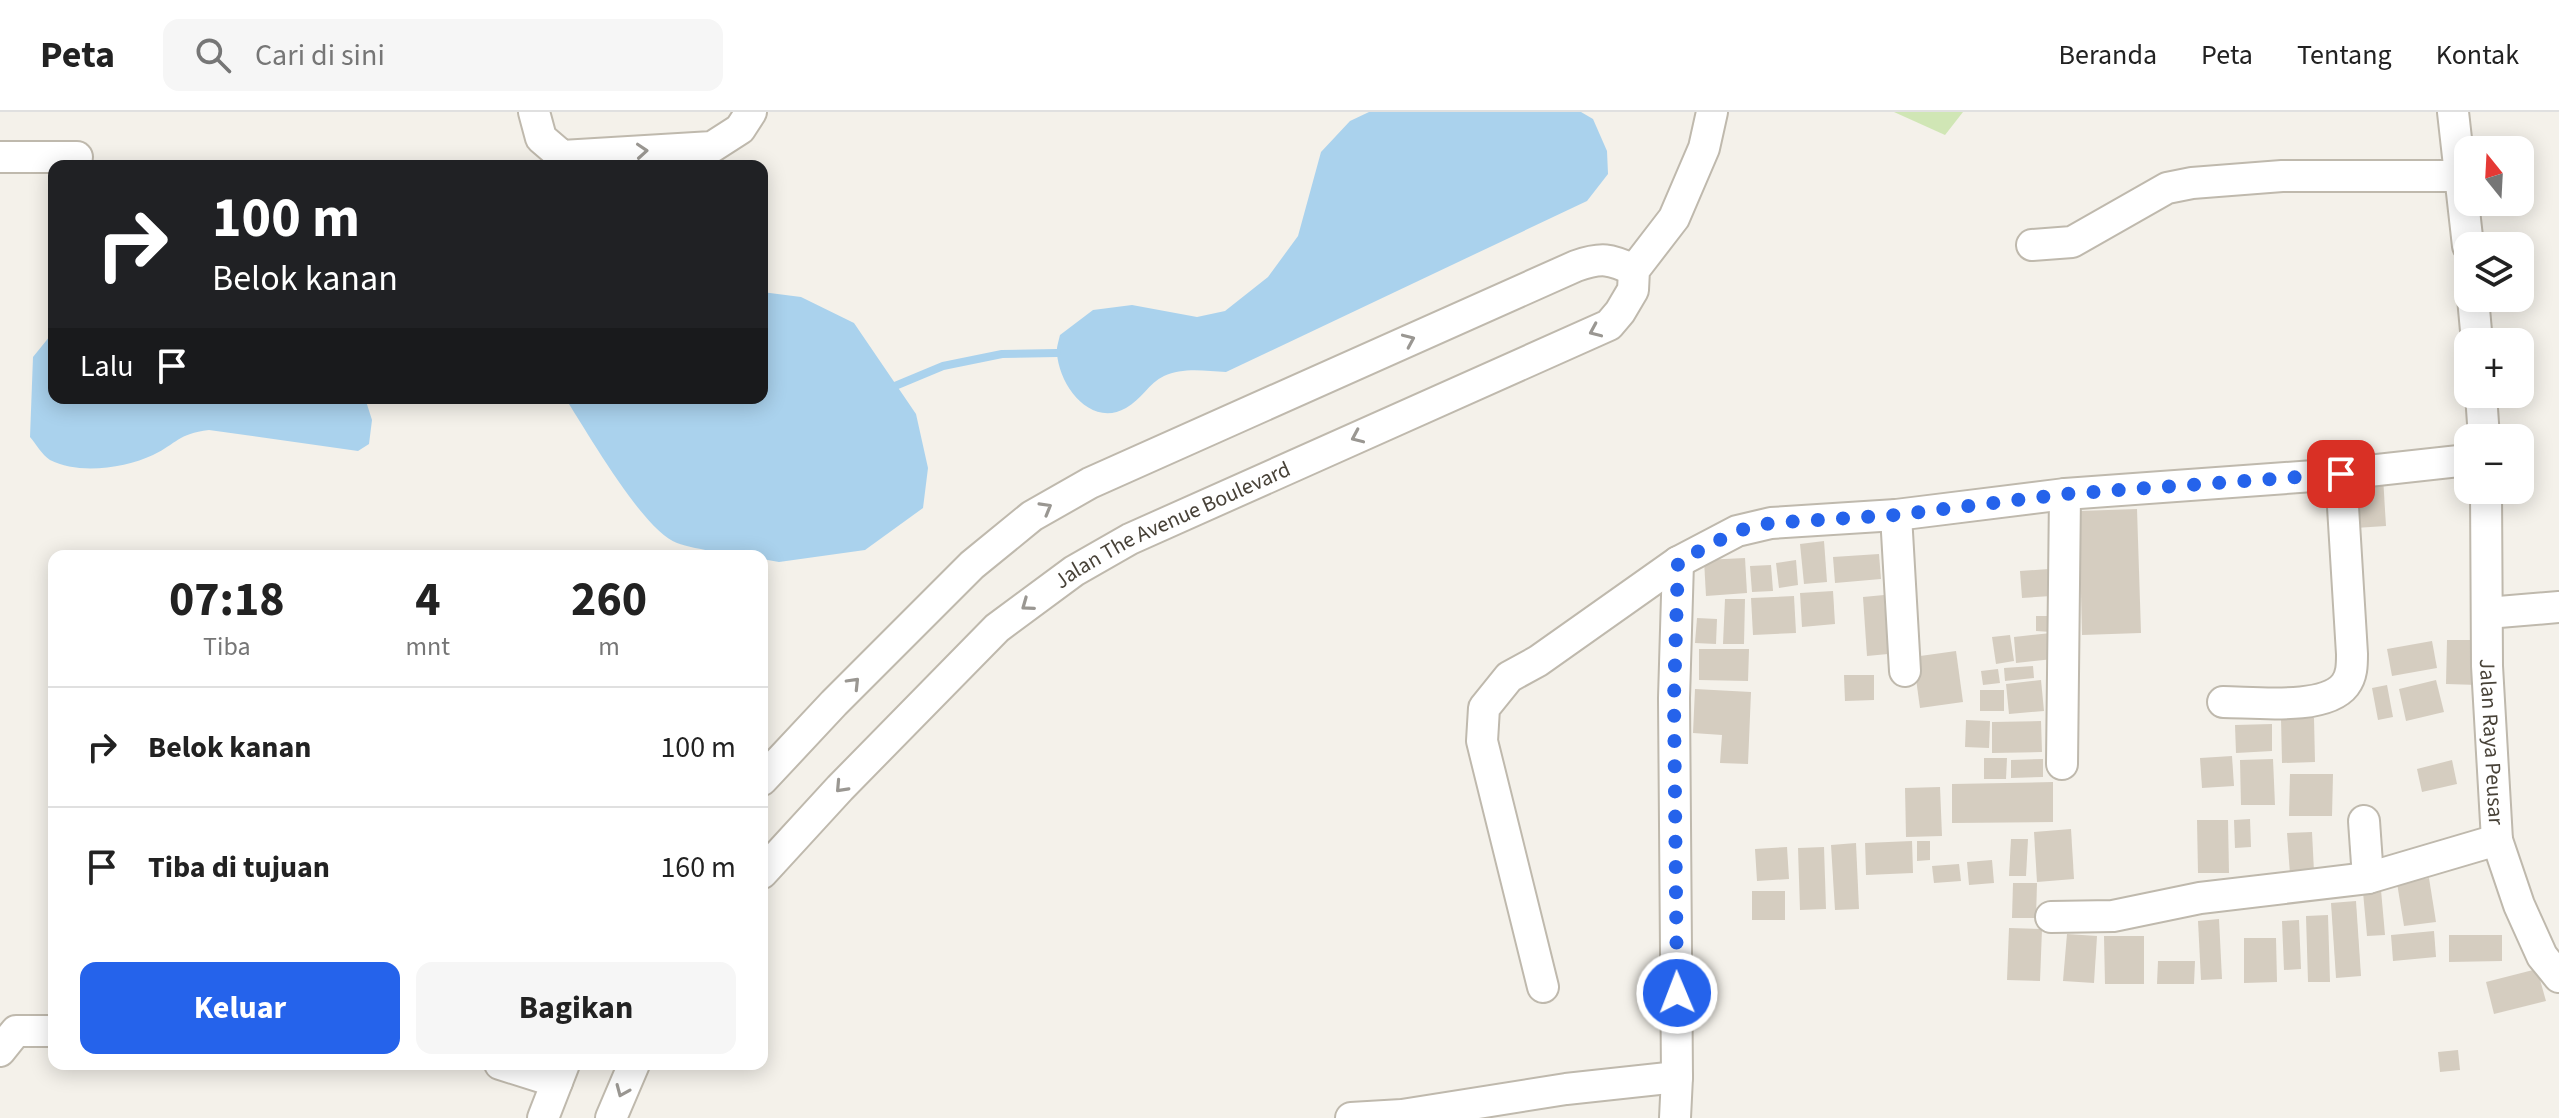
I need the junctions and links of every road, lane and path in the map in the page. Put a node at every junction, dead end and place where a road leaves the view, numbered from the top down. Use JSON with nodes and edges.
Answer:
{"nodes":[{"id":1,"x":534,"y":112,"type":"edge"},
{"id":2,"x":751,"y":112,"type":"edge"},
{"id":3,"x":1712,"y":112,"type":"edge"},
{"id":4,"x":2453,"y":112,"type":"edge"},
{"id":5,"x":2456,"y":136,"type":"edge"},
{"id":6,"x":0,"y":157,"type":"edge"},
{"id":7,"x":77,"y":157,"type":"dead end"},
{"id":8,"x":2454,"y":176,"type":"edge"},
{"id":9,"x":2032,"y":245,"type":"dead end"},
{"id":10,"x":1634,"y":270,"type":"junction"},
{"id":11,"x":2454,"y":462,"type":"edge"},
{"id":12,"x":2341,"y":474,"type":"junction"},
{"id":13,"x":2065,"y":494,"type":"junction"},
{"id":14,"x":2486,"y":504,"type":"edge"},
{"id":15,"x":1896,"y":515,"type":"junction"},
{"id":16,"x":1678,"y":562,"type":"junction"},
{"id":17,"x":2559,"y":607,"type":"edge"},
{"id":18,"x":2487,"y":613,"type":"junction"},
{"id":19,"x":1905,"y":671,"type":"dead end"},
{"id":20,"x":2223,"y":702,"type":"dead end"},
{"id":21,"x":2062,"y":764,"type":"dead end"},
{"id":22,"x":768,"y":774,"type":"edge"},
{"id":23,"x":2364,"y":821,"type":"dead end"},
{"id":24,"x":2497,"y":840,"type":"junction"},
{"id":25,"x":768,"y":866,"type":"edge"},
{"id":26,"x":2368,"y":878,"type":"junction"},
{"id":27,"x":2051,"y":917,"type":"dead end"},
{"id":28,"x":2559,"y":977,"type":"edge"},
{"id":29,"x":1543,"y":987,"type":"dead end"},
{"id":30,"x":48,"y":1031,"type":"edge"},
{"id":31,"x":0,"y":1051,"type":"edge"},
{"id":32,"x":540,"y":1070,"type":"edge"},
{"id":33,"x":631,"y":1070,"type":"edge"},
{"id":34,"x":560,"y":1073,"type":"edge"},
{"id":35,"x":1677,"y":1077,"type":"junction"},
{"id":36,"x":543,"y":1118,"type":"edge"},
{"id":37,"x":611,"y":1118,"type":"edge"},
{"id":38,"x":1351,"y":1118,"type":"edge"},
{"id":39,"x":1675,"y":1118,"type":"edge"}],
"edges":[{"from":1,"to":2,"type":"street","one_way":true},
{"from":3,"to":10,"type":"street","name":"Jalan The Avenue Boulevard"},
{"from":4,"to":5,"type":"street"},
{"from":6,"to":7,"type":"street"},
{"from":8,"to":9,"type":"street"},
{"from":22,"to":10,"type":"street","one_way":true},
{"from":10,"to":25,"type":"street","name":"Jalan The Avenue Boulevard","one_way":true},
{"from":11,"to":12,"type":"street"},
{"from":12,"to":13,"type":"street"},
{"from":12,"to":20,"type":"street"},
{"from":13,"to":15,"type":"street"},
{"from":13,"to":21,"type":"street"},
{"from":14,"to":18,"type":"street","name":"Jalan Raya Peusar"},
{"from":15,"to":16,"type":"street"},
{"from":15,"to":19,"type":"street"},
{"from":16,"to":29,"type":"street"},
{"from":16,"to":35,"type":"street"},
{"from":17,"to":18,"type":"street"},
{"from":18,"to":24,"type":"street","name":"Jalan Raya Peusar"},
{"from":23,"to":26,"type":"street"},
{"from":24,"to":26,"type":"street"},
{"from":24,"to":28,"type":"street","name":"Jalan Raya Peusar"},
{"from":26,"to":27,"type":"street"},
{"from":30,"to":31,"type":"street"},
{"from":32,"to":34,"type":"street"},
{"from":33,"to":37,"type":"street","one_way":true},
{"from":34,"to":36,"type":"street"},
{"from":35,"to":38,"type":"street"},
{"from":35,"to":39,"type":"street"}]}
